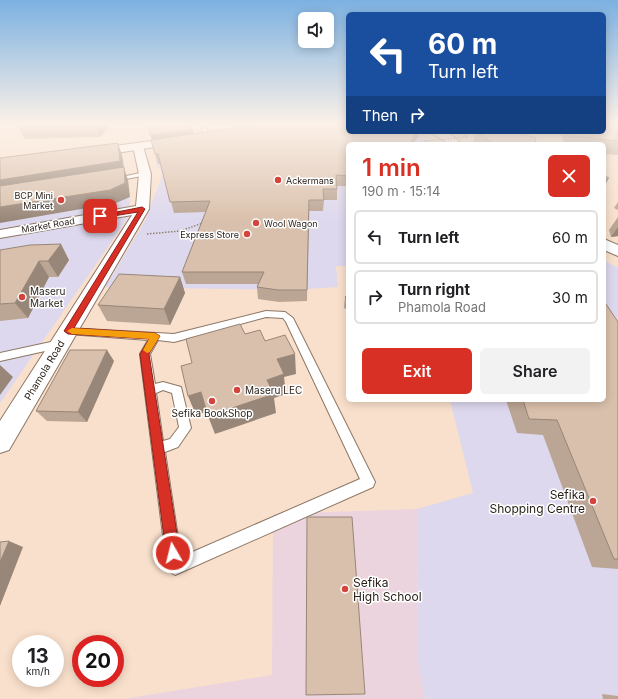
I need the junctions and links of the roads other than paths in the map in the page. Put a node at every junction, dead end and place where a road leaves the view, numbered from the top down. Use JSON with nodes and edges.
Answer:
{"nodes":[{"id":1,"x":140,"y":156,"type":"edge"},
{"id":2,"x":145,"y":174,"type":"junction"},
{"id":3,"x":106,"y":180,"type":"edge"},
{"id":4,"x":142,"y":209,"type":"junction"},
{"id":5,"x":0,"y":234,"type":"edge"},
{"id":6,"x":606,"y":245,"type":"edge"},
{"id":7,"x":618,"y":251,"type":"edge"},
{"id":8,"x":155,"y":336,"type":"junction"},
{"id":9,"x":64,"y":337,"type":"junction"},
{"id":10,"x":0,"y":358,"type":"edge"},
{"id":11,"x":150,"y":390,"type":"junction"},
{"id":12,"x":0,"y":442,"type":"edge"},
{"id":13,"x":159,"y":448,"type":"junction"}],
"edges":[{"from":1,"to":2,"type":"street","name":"Phamola Road"},
{"from":2,"to":3,"type":"lane"},
{"from":2,"to":4,"type":"street","name":"Phamola Road"},
{"from":4,"to":5,"type":"street","name":"Market Road"},
{"from":4,"to":9,"type":"street","name":"Phamola Road"},
{"from":6,"to":7,"type":"main road"},
{"from":8,"to":9,"type":"lane"},
{"from":8,"to":11,"type":"lane"},
{"from":8,"to":13,"type":"lane"},
{"from":9,"to":10,"type":"lane"},
{"from":9,"to":12,"type":"street","name":"Phamola Road"},
{"from":11,"to":13,"type":"lane"},
{"from":11,"to":13,"type":"lane"}]}
